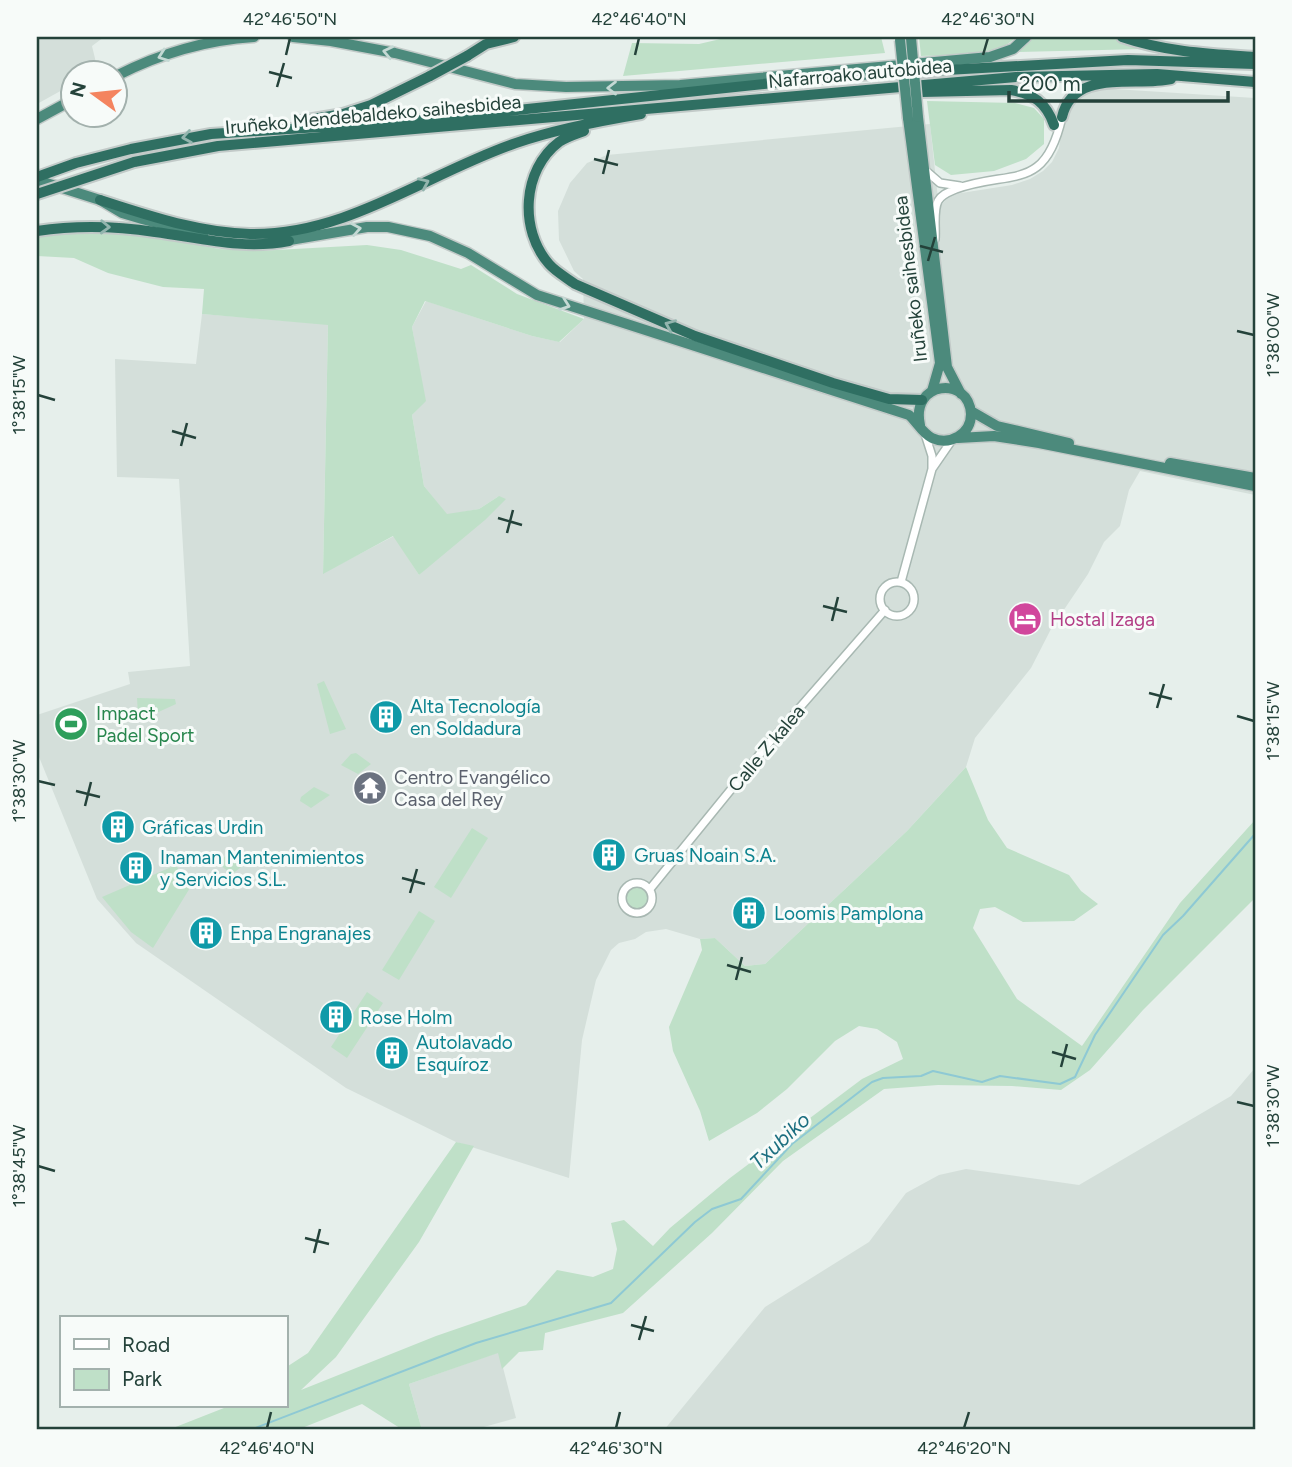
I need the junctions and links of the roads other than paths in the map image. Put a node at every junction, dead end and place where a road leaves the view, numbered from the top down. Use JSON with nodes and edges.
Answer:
{"nodes":[{"id":1,"x":254,"y":37,"type":"edge"},
{"id":2,"x":293,"y":37,"type":"edge"},
{"id":3,"x":513,"y":37,"type":"edge"},
{"id":4,"x":1026,"y":37,"type":"edge"},
{"id":5,"x":1122,"y":37,"type":"edge"},
{"id":6,"x":905,"y":38,"type":"edge"},
{"id":7,"x":1255,"y":57,"type":"edge"},
{"id":8,"x":1255,"y":64,"type":"edge"},
{"id":9,"x":130,"y":69,"type":"edge"},
{"id":10,"x":1177,"y":77,"type":"junction"},
{"id":11,"x":1255,"y":82,"type":"edge"},
{"id":12,"x":680,"y":85,"type":"junction"},
{"id":13,"x":895,"y":87,"type":"junction"},
{"id":14,"x":719,"y":89,"type":"junction"},
{"id":15,"x":1041,"y":101,"type":"junction"},
{"id":16,"x":719,"y":103,"type":"junction"},
{"id":17,"x":60,"y":107,"type":"edge"},
{"id":18,"x":1060,"y":117,"type":"junction"},
{"id":19,"x":913,"y":118,"type":"junction"},
{"id":20,"x":37,"y":119,"type":"edge"},
{"id":21,"x":609,"y":120,"type":"junction"},
{"id":22,"x":269,"y":128,"type":"junction"},
{"id":23,"x":923,"y":168,"type":"junction"},
{"id":24,"x":37,"y":178,"type":"edge"},
{"id":25,"x":964,"y":186,"type":"junction"},
{"id":26,"x":37,"y":194,"type":"edge"},
{"id":27,"x":100,"y":200,"type":"junction"},
{"id":28,"x":37,"y":231,"type":"edge"},
{"id":29,"x":289,"y":241,"type":"junction"},
{"id":30,"x":935,"y":250,"type":"junction"},
{"id":31,"x":932,"y":391,"type":"junction"},
{"id":32,"x":962,"y":394,"type":"junction"},
{"id":33,"x":922,"y":400,"type":"junction"},
{"id":34,"x":971,"y":411,"type":"junction"},
{"id":35,"x":923,"y":429,"type":"junction"},
{"id":36,"x":955,"y":439,"type":"junction"},
{"id":37,"x":932,"y":469,"type":"junction"},
{"id":38,"x":1255,"y":478,"type":"edge"},
{"id":39,"x":1255,"y":486,"type":"edge"},
{"id":40,"x":901,"y":582,"type":"junction"},
{"id":41,"x":885,"y":610,"type":"junction"},
{"id":42,"x":650,"y":889,"type":"junction"}],
"edges":[{"from":1,"to":9,"type":"highway","one_way":true},
{"from":12,"to":2,"type":"highway","one_way":true},
{"from":3,"to":22,"type":"highway","bridge":true},
{"from":4,"to":12,"type":"highway"},
{"from":5,"to":7,"type":"highway"},
{"from":6,"to":19,"type":"highway","name":"Iruñeko saihesbidea","bridge":true},
{"from":8,"to":14,"type":"highway","name":"Nafarroako autobidea"},
{"from":10,"to":11,"type":"highway","name":"Nafarroako autobidea"},
{"from":10,"to":13,"type":"highway","name":"Nafarroako autobidea"},
{"from":10,"to":18,"type":"highway"},
{"from":12,"to":14,"type":"highway"},
{"from":13,"to":15,"type":"highway"},
{"from":13,"to":16,"type":"highway","name":"Nafarroako autobidea"},
{"from":14,"to":22,"type":"highway","name":"Iruñeko Mendebaldeko saihesbidea"},
{"from":15,"to":18,"type":"highway"},
{"from":15,"to":18,"type":"highway"},
{"from":16,"to":21,"type":"highway"},
{"from":16,"to":26,"type":"highway","name":"Iruñeko Mendebaldeko saihesbidea","bridge":true},
{"from":17,"to":20,"type":"highway"},
{"from":18,"to":25,"type":"street"},
{"from":19,"to":23,"type":"highway","name":"Iruñeko saihesbidea"},
{"from":19,"to":31,"type":"highway","name":"Iruñeko saihesbidea"},
{"from":27,"to":21,"type":"highway","one_way":true},
{"from":33,"to":21,"type":"highway","one_way":true},
{"from":22,"to":24,"type":"highway","name":"Iruñeko Mendebaldeko saihesbidea","one_way":true},
{"from":23,"to":25,"type":"street"},
{"from":23,"to":30,"type":"highway","name":"Iruñeko saihesbidea"},
{"from":24,"to":27,"type":"highway"},
{"from":25,"to":30,"type":"street"},
{"from":27,"to":29,"type":"highway"},
{"from":28,"to":29,"type":"highway","one_way":true},
{"from":29,"to":35,"type":"highway","one_way":true},
{"from":30,"to":32,"type":"highway","name":"Iruñeko saihesbidea"},
{"from":31,"to":32,"type":"highway"},
{"from":31,"to":33,"type":"highway"},
{"from":32,"to":34,"type":"highway"},
{"from":33,"to":35,"type":"highway"},
{"from":34,"to":36,"type":"highway"},
{"from":34,"to":38,"type":"highway"},
{"from":35,"to":36,"type":"highway"},
{"from":35,"to":37,"type":"street"},
{"from":36,"to":37,"type":"street"},
{"from":36,"to":39,"type":"highway"},
{"from":37,"to":40,"type":"street"},
{"from":40,"to":41,"type":"street"},
{"from":40,"to":41,"type":"street"},
{"from":41,"to":42,"type":"street","name":"Calle Z kalea"},
{"from":42,"to":42,"type":"street"}]}
